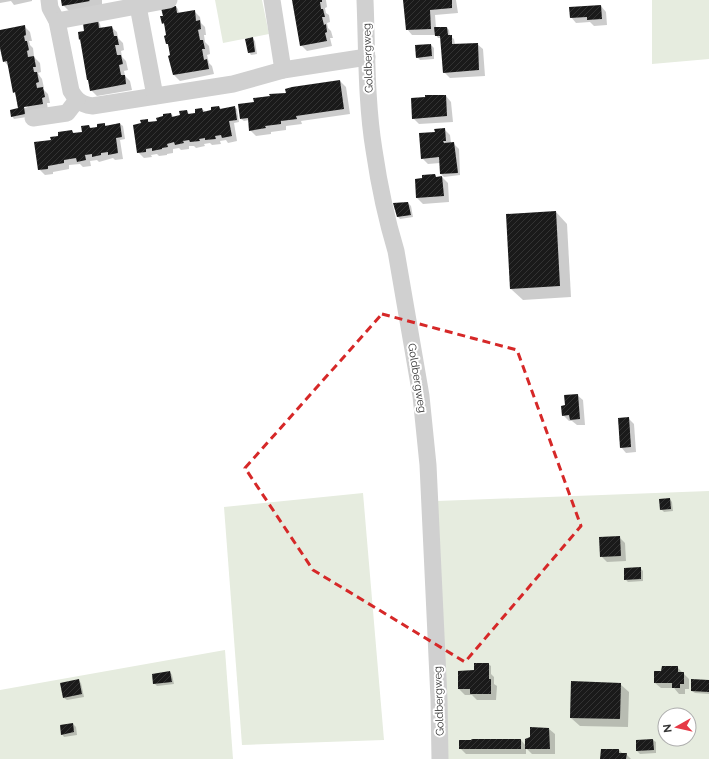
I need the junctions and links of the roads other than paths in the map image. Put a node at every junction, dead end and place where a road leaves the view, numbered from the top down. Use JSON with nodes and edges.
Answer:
{"nodes":[{"id":1,"x":49,"y":0,"type":"edge"},
{"id":2,"x":169,"y":0,"type":"edge"},
{"id":3,"x":272,"y":0,"type":"edge"},
{"id":4,"x":365,"y":0,"type":"edge"},
{"id":5,"x":132,"y":4,"type":"edge"},
{"id":6,"x":57,"y":21,"type":"junction"},
{"id":7,"x":367,"y":57,"type":"junction"},
{"id":8,"x":283,"y":70,"type":"junction"},
{"id":9,"x":155,"y":96,"type":"junction"},
{"id":10,"x":76,"y":100,"type":"junction"},
{"id":11,"x":32,"y":118,"type":"dead end"},
{"id":12,"x":440,"y":759,"type":"edge"}],
"edges":[{"from":1,"to":6,"type":"street"},
{"from":2,"to":5,"type":"street"},
{"from":3,"to":8,"type":"street"},
{"from":4,"to":7,"type":"street","name":"Goldbergweg"},
{"from":5,"to":6,"type":"street"},
{"from":5,"to":9,"type":"street"},
{"from":6,"to":10,"type":"street"},
{"from":7,"to":8,"type":"street"},
{"from":7,"to":12,"type":"street","name":"Goldbergweg"},
{"from":8,"to":9,"type":"street"},
{"from":9,"to":10,"type":"street"},
{"from":10,"to":11,"type":"street"}]}
